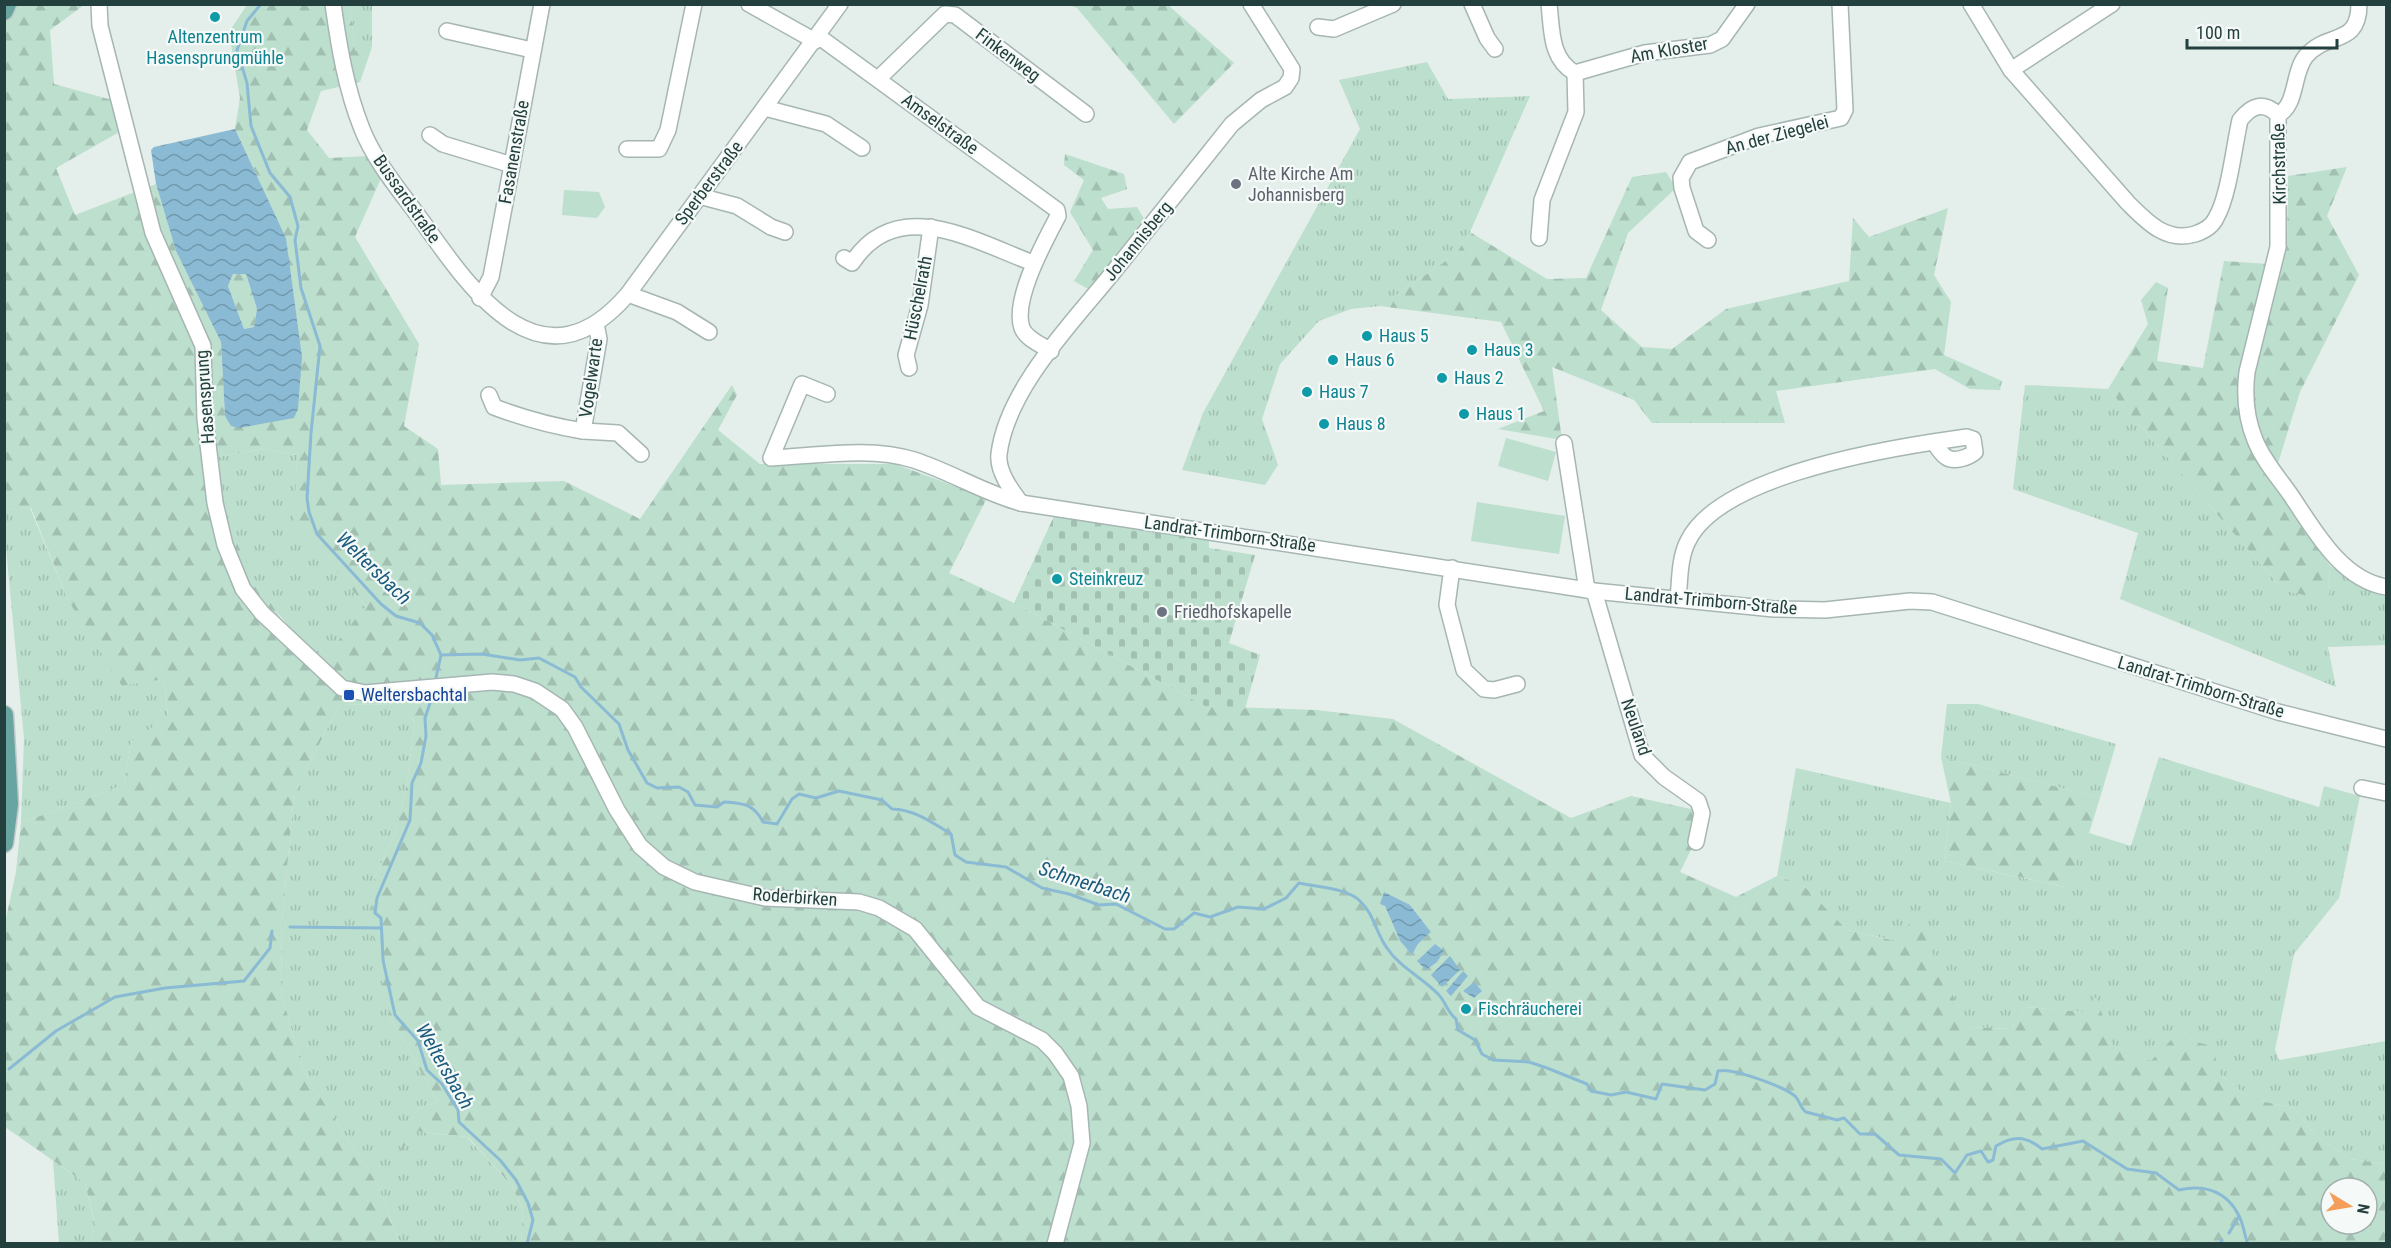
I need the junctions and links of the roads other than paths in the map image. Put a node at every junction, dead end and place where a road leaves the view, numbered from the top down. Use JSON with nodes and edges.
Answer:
{"nodes":[{"id":1,"x":7,"y":4,"type":"edge"},
{"id":2,"x":99,"y":4,"type":"edge"},
{"id":3,"x":333,"y":4,"type":"edge"},
{"id":4,"x":542,"y":4,"type":"edge"},
{"id":5,"x":694,"y":4,"type":"edge"},
{"id":6,"x":749,"y":4,"type":"edge"},
{"id":7,"x":840,"y":4,"type":"edge"},
{"id":8,"x":1251,"y":4,"type":"edge"},
{"id":9,"x":1393,"y":4,"type":"edge"},
{"id":10,"x":1472,"y":4,"type":"edge"},
{"id":11,"x":1549,"y":4,"type":"edge"},
{"id":12,"x":1747,"y":4,"type":"edge"},
{"id":13,"x":1840,"y":4,"type":"edge"},
{"id":14,"x":1971,"y":4,"type":"edge"},
{"id":15,"x":2112,"y":4,"type":"edge"},
{"id":16,"x":2359,"y":4,"type":"edge"},
{"id":17,"x":4,"y":11,"type":"edge"},
{"id":18,"x":1318,"y":27,"type":"dead end"},
{"id":19,"x":447,"y":31,"type":"dead end"},
{"id":20,"x":816,"y":38,"type":"junction"},
{"id":21,"x":1495,"y":49,"type":"dead end"},
{"id":22,"x":532,"y":50,"type":"junction"},
{"id":23,"x":2011,"y":70,"type":"junction"},
{"id":24,"x":1575,"y":73,"type":"junction"},
{"id":25,"x":878,"y":79,"type":"junction"},
{"id":26,"x":765,"y":108,"type":"junction"},
{"id":27,"x":1086,"y":114,"type":"dead end"},
{"id":28,"x":2278,"y":115,"type":"junction"},
{"id":29,"x":430,"y":135,"type":"dead end"},
{"id":30,"x":862,"y":148,"type":"dead end"},
{"id":31,"x":627,"y":149,"type":"dead end"},
{"id":32,"x":512,"y":165,"type":"junction"},
{"id":33,"x":699,"y":196,"type":"junction"},
{"id":34,"x":931,"y":227,"type":"junction"},
{"id":35,"x":785,"y":232,"type":"dead end"},
{"id":36,"x":1539,"y":238,"type":"dead end"},
{"id":37,"x":1708,"y":240,"type":"dead end"},
{"id":38,"x":843,"y":258,"type":"dead end"},
{"id":39,"x":1033,"y":263,"type":"junction"},
{"id":40,"x":628,"y":294,"type":"junction"},
{"id":41,"x":480,"y":298,"type":"junction"},
{"id":42,"x":596,"y":324,"type":"junction"},
{"id":43,"x":709,"y":332,"type":"dead end"},
{"id":44,"x":557,"y":335,"type":"joint"},
{"id":45,"x":1051,"y":351,"type":"junction"},
{"id":46,"x":909,"y":368,"type":"dead end"},
{"id":47,"x":827,"y":394,"type":"dead end"},
{"id":48,"x":489,"y":395,"type":"dead end"},
{"id":49,"x":583,"y":431,"type":"junction"},
{"id":50,"x":1933,"y":442,"type":"dead end"},
{"id":51,"x":1564,"y":443,"type":"dead end"},
{"id":52,"x":641,"y":454,"type":"dead end"},
{"id":53,"x":1021,"y":503,"type":"junction"},
{"id":54,"x":1452,"y":568,"type":"junction"},
{"id":55,"x":2386,"y":587,"type":"edge"},
{"id":56,"x":1591,"y":590,"type":"junction"},
{"id":57,"x":1678,"y":600,"type":"junction"},
{"id":58,"x":1517,"y":684,"type":"dead end"},
{"id":59,"x":342,"y":688,"type":"joint"},
{"id":60,"x":4,"y":715,"type":"edge"},
{"id":61,"x":2386,"y":739,"type":"edge"},
{"id":62,"x":2362,"y":788,"type":"dead end"},
{"id":63,"x":2386,"y":793,"type":"edge"},
{"id":64,"x":1696,"y":842,"type":"dead end"},
{"id":65,"x":4,"y":843,"type":"edge"},
{"id":66,"x":1055,"y":1244,"type":"edge"}],
"edges":[{"from":1,"to":17,"type":"main road"},
{"from":2,"to":59,"type":"street","name":"Hasensprung"},
{"from":3,"to":41,"type":"street","name":"Bussardstraße"},
{"from":4,"to":22,"type":"street","name":"Fasanenstraße"},
{"from":5,"to":31,"type":"street"},
{"from":6,"to":20,"type":"street"},
{"from":7,"to":20,"type":"street","name":"Sperberstraße"},
{"from":8,"to":45,"type":"street","name":"Johannisberg"},
{"from":9,"to":18,"type":"street"},
{"from":10,"to":21,"type":"street"},
{"from":11,"to":24,"type":"street"},
{"from":12,"to":24,"type":"street","name":"Am Kloster"},
{"from":13,"to":37,"type":"street","name":"An der Ziegelei"},
{"from":14,"to":23,"type":"street","name":"Kirchstraße"},
{"from":15,"to":23,"type":"street"},
{"from":16,"to":28,"type":"street"},
{"from":19,"to":22,"type":"street"},
{"from":20,"to":25,"type":"street","name":"Amselstraße"},
{"from":20,"to":26,"type":"street","name":"Sperberstraße"},
{"from":22,"to":32,"type":"street","name":"Fasanenstraße"},
{"from":23,"to":28,"type":"street","name":"Kirchstraße"},
{"from":24,"to":36,"type":"street"},
{"from":25,"to":27,"type":"street","name":"Finkenweg"},
{"from":25,"to":39,"type":"street","name":"Amselstraße"},
{"from":26,"to":30,"type":"street"},
{"from":26,"to":33,"type":"street","name":"Sperberstraße"},
{"from":28,"to":55,"type":"street","name":"Kirchstraße"},
{"from":29,"to":32,"type":"street"},
{"from":32,"to":41,"type":"street","name":"Fasanenstraße"},
{"from":33,"to":35,"type":"street"},
{"from":33,"to":40,"type":"street","name":"Sperberstraße"},
{"from":34,"to":38,"type":"street"},
{"from":34,"to":39,"type":"street"},
{"from":34,"to":46,"type":"street","name":"Hüschelrath"},
{"from":39,"to":45,"type":"street"},
{"from":40,"to":42,"type":"street","name":"Sperberstraße"},
{"from":40,"to":43,"type":"street"},
{"from":41,"to":44,"type":"street","name":"Bussardstraße"},
{"from":42,"to":44,"type":"street","name":"Sperberstraße"},
{"from":42,"to":49,"type":"street","name":"Vogelwarte"},
{"from":45,"to":53,"type":"street","name":"Johannisberg"},
{"from":47,"to":53,"type":"street","name":"Landrat-Trimborn-Straße"},
{"from":48,"to":49,"type":"street","name":"Vogelwarte"},
{"from":49,"to":52,"type":"street","name":"Vogelwarte"},
{"from":50,"to":57,"type":"street"},
{"from":51,"to":56,"type":"street","name":"Neuland"},
{"from":53,"to":54,"type":"street","name":"Landrat-Trimborn-Straße"},
{"from":54,"to":56,"type":"street","name":"Landrat-Trimborn-Straße"},
{"from":54,"to":58,"type":"street"},
{"from":56,"to":57,"type":"street","name":"Landrat-Trimborn-Straße"},
{"from":56,"to":64,"type":"street","name":"Neuland"},
{"from":57,"to":61,"type":"street","name":"Landrat-Trimborn-Straße"},
{"from":59,"to":66,"type":"street","name":"Roderbirken"},
{"from":60,"to":65,"type":"main road"},
{"from":62,"to":63,"type":"street"}]}
